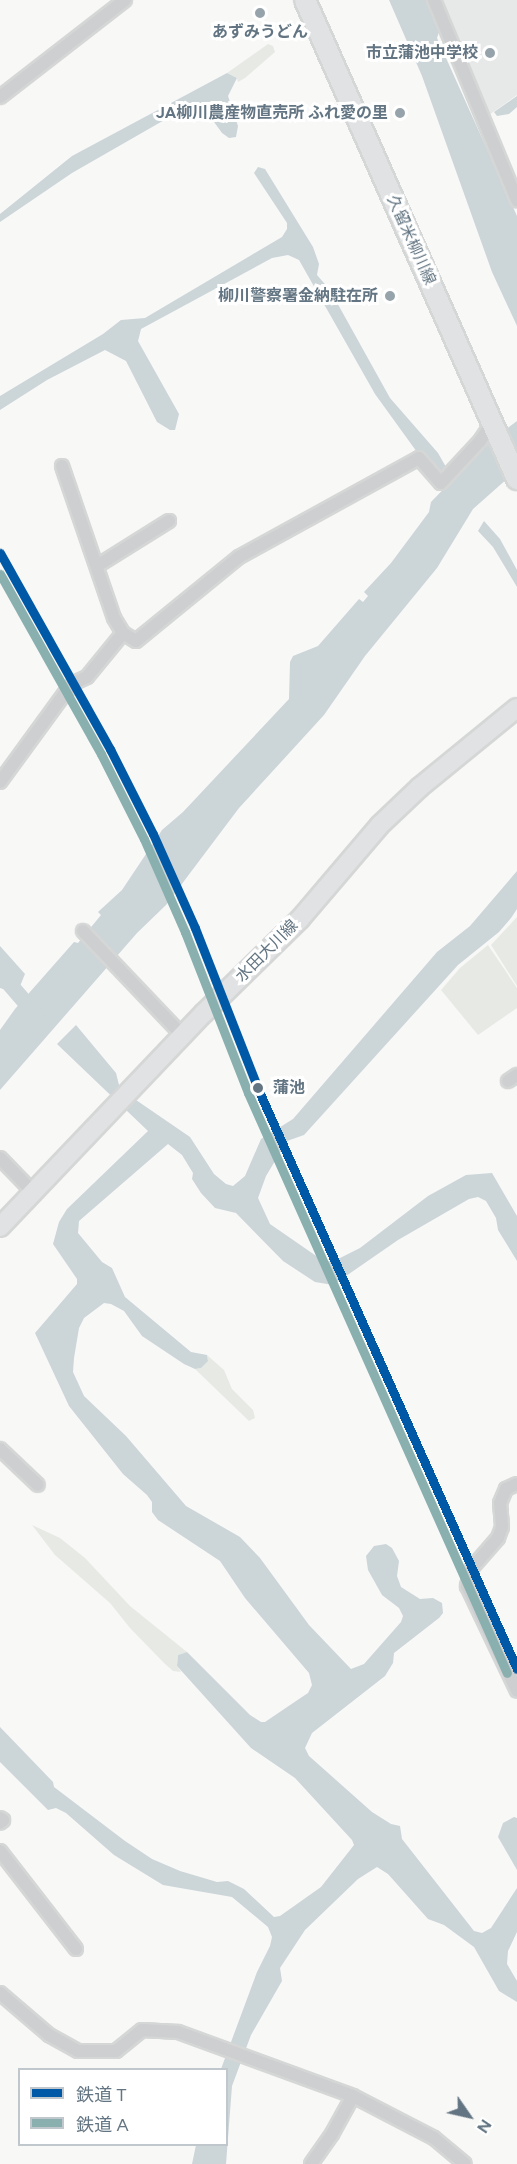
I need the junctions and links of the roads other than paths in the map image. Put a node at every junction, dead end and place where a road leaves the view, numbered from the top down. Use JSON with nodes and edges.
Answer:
{"nodes":[{"id":1,"x":125,"y":0,"type":"edge"},
{"id":2,"x":305,"y":0,"type":"edge"},
{"id":3,"x":434,"y":0,"type":"edge"},
{"id":4,"x":0,"y":97,"type":"edge"},
{"id":5,"x":517,"y":200,"type":"edge"},
{"id":6,"x":494,"y":428,"type":"junction"},
{"id":7,"x":62,"y":466,"type":"dead end"},
{"id":8,"x":516,"y":477,"type":"edge"},
{"id":9,"x":169,"y":521,"type":"dead end"},
{"id":10,"x":97,"y":566,"type":"junction"},
{"id":11,"x":123,"y":633,"type":"junction"},
{"id":12,"x":517,"y":708,"type":"edge"},
{"id":13,"x":0,"y":782,"type":"edge"},
{"id":14,"x":83,"y":932,"type":"dead end"},
{"id":15,"x":183,"y":1036,"type":"junction"},
{"id":16,"x":0,"y":1158,"type":"edge"},
{"id":17,"x":33,"y":1192,"type":"junction"},
{"id":18,"x":0,"y":1227,"type":"edge"},
{"id":19,"x":0,"y":1449,"type":"edge"},
{"id":20,"x":517,"y":1484,"type":"edge"},
{"id":21,"x":38,"y":1485,"type":"dead end"},
{"id":22,"x":517,"y":1691,"type":"edge"},
{"id":23,"x":0,"y":1818,"type":"edge"},
{"id":24,"x":0,"y":1823,"type":"edge"},
{"id":25,"x":0,"y":1851,"type":"edge"},
{"id":26,"x":76,"y":1948,"type":"dead end"},
{"id":27,"x":0,"y":1993,"type":"edge"},
{"id":28,"x":353,"y":2096,"type":"junction"},
{"id":29,"x":311,"y":2164,"type":"edge"},
{"id":30,"x":465,"y":2164,"type":"edge"}],
"edges":[{"from":1,"to":4,"type":"street"},
{"from":2,"to":6,"type":"main road","name":"久留米柳川線"},
{"from":3,"to":5,"type":"street"},
{"from":6,"to":8,"type":"main road","name":"久留米柳川線"},
{"from":6,"to":11,"type":"street"},
{"from":7,"to":10,"type":"street"},
{"from":9,"to":10,"type":"street"},
{"from":10,"to":11,"type":"street"},
{"from":11,"to":13,"type":"street"},
{"from":12,"to":15,"type":"main road","name":"水田大川線"},
{"from":14,"to":15,"type":"street"},
{"from":15,"to":17,"type":"main road","name":"水田大川線"},
{"from":16,"to":17,"type":"street"},
{"from":17,"to":18,"type":"main road","name":"水田大川線"},
{"from":19,"to":21,"type":"street"},
{"from":20,"to":22,"type":"street"},
{"from":23,"to":24,"type":"street"},
{"from":25,"to":26,"type":"street"},
{"from":27,"to":28,"type":"street"},
{"from":28,"to":29,"type":"street"},
{"from":28,"to":30,"type":"street"}]}
